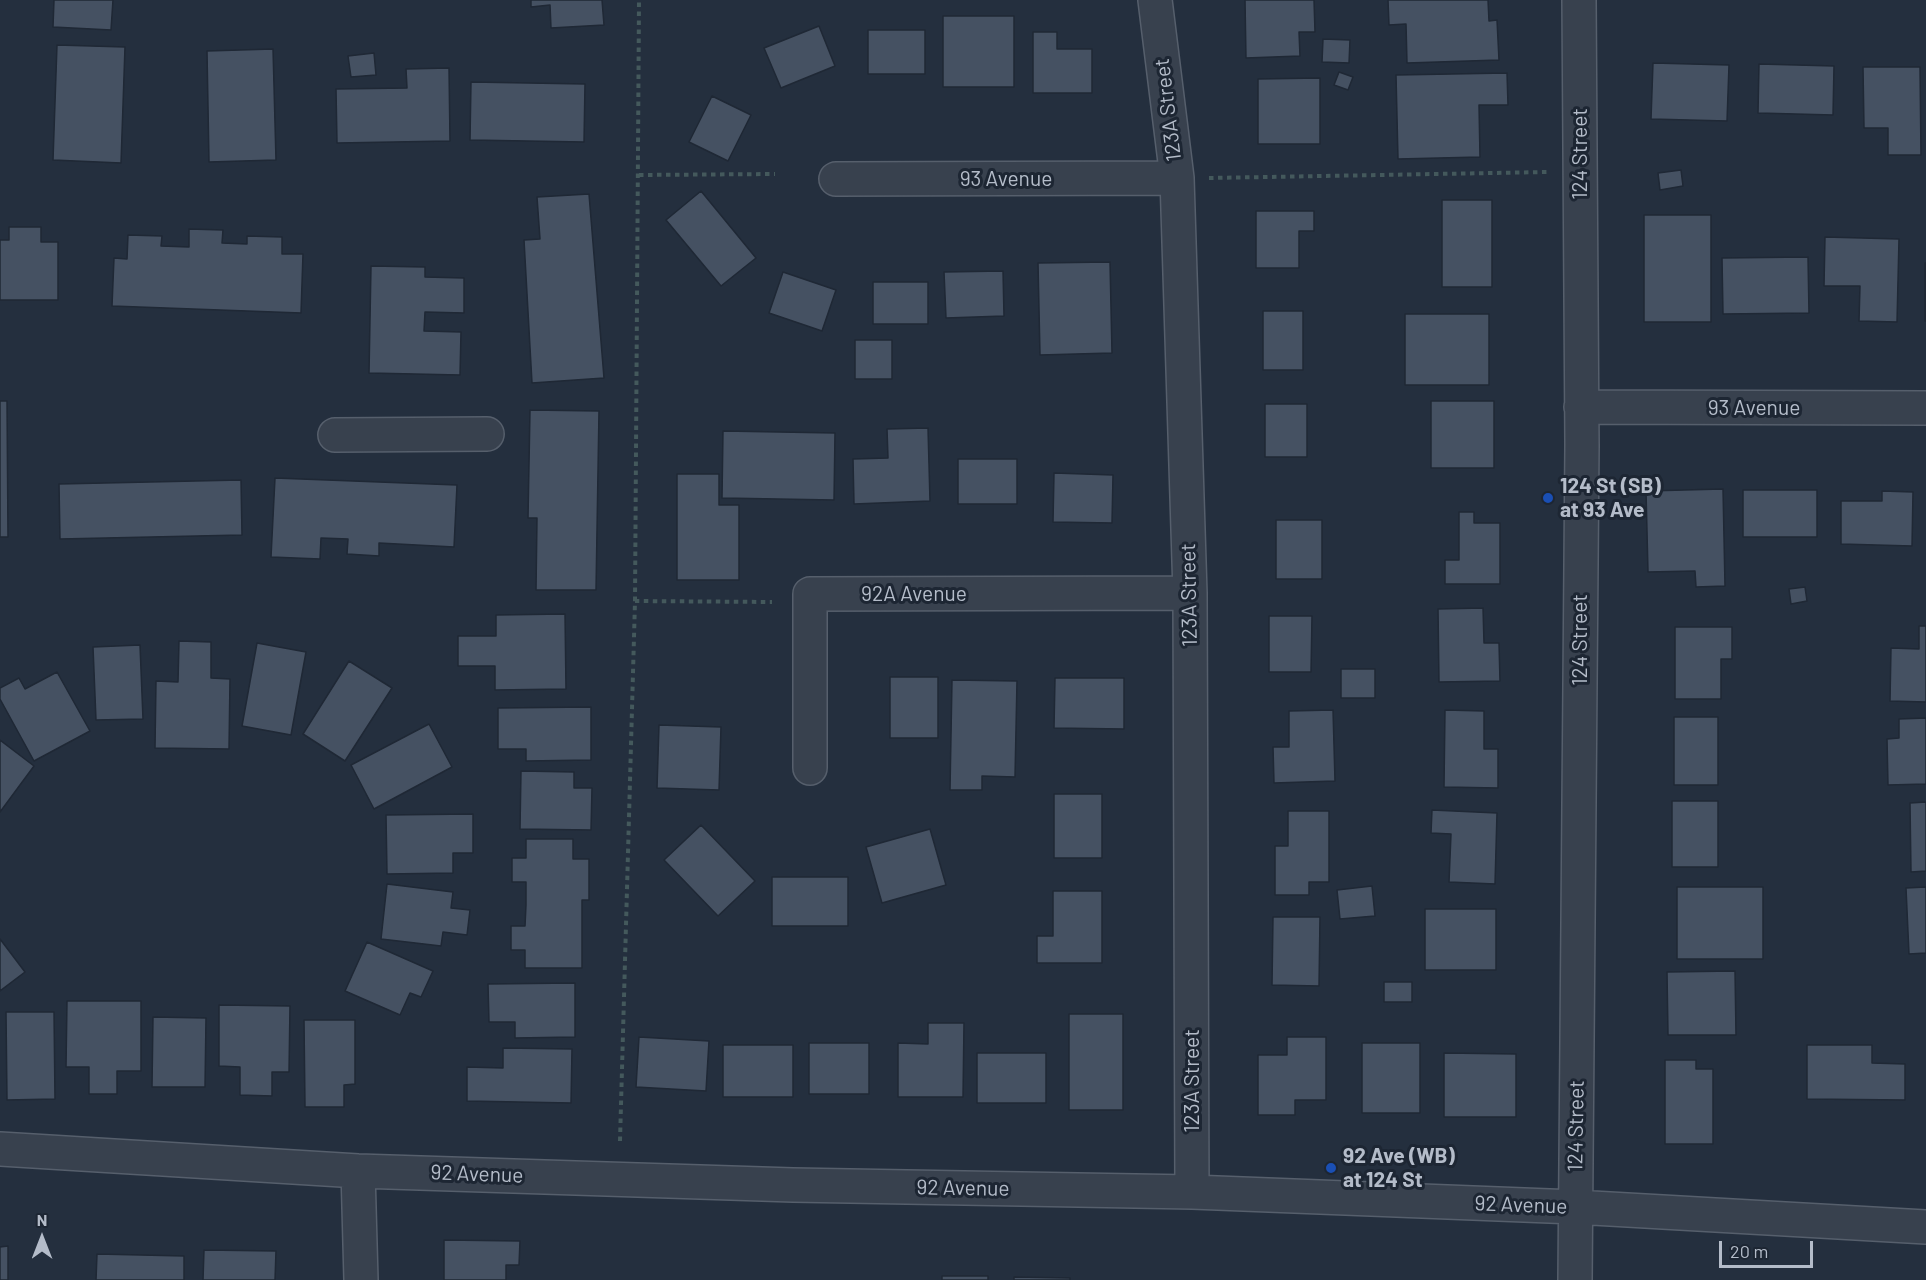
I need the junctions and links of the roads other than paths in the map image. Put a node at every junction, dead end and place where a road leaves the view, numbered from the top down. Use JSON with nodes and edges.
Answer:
{"nodes":[{"id":1,"x":1155,"y":0,"type":"edge"},
{"id":2,"x":1579,"y":0,"type":"edge"},
{"id":3,"x":1189,"y":178,"type":"junction"},
{"id":4,"x":836,"y":180,"type":"dead end"},
{"id":5,"x":1581,"y":407,"type":"junction"},
{"id":6,"x":1926,"y":408,"type":"edge"},
{"id":7,"x":487,"y":434,"type":"dead end"},
{"id":8,"x":335,"y":435,"type":"dead end"},
{"id":9,"x":1190,"y":593,"type":"junction"},
{"id":10,"x":810,"y":768,"type":"dead end"},
{"id":11,"x":0,"y":1149,"type":"edge"},
{"id":12,"x":358,"y":1171,"type":"junction"},
{"id":13,"x":1192,"y":1192,"type":"junction"},
{"id":14,"x":1575,"y":1207,"type":"junction"},
{"id":15,"x":1926,"y":1227,"type":"edge"},
{"id":16,"x":361,"y":1280,"type":"edge"},
{"id":17,"x":1575,"y":1280,"type":"edge"}],
"edges":[{"from":1,"to":3,"type":"street","name":"123A Street"},
{"from":2,"to":5,"type":"street","name":"124 Street"},
{"from":3,"to":4,"type":"street","name":"93 Avenue"},
{"from":3,"to":9,"type":"street","name":"123A Street"},
{"from":5,"to":6,"type":"street","name":"93 Avenue"},
{"from":5,"to":14,"type":"street","name":"124 Street"},
{"from":7,"to":8,"type":"street"},
{"from":9,"to":10,"type":"street","name":"92A Avenue"},
{"from":9,"to":13,"type":"street","name":"123A Street"},
{"from":11,"to":12,"type":"street","name":"92 Avenue"},
{"from":12,"to":13,"type":"street","name":"92 Avenue"},
{"from":12,"to":16,"type":"street"},
{"from":13,"to":14,"type":"street","name":"92 Avenue"},
{"from":14,"to":15,"type":"street","name":"92 Avenue"},
{"from":14,"to":17,"type":"street","name":"124 Street"}]}
